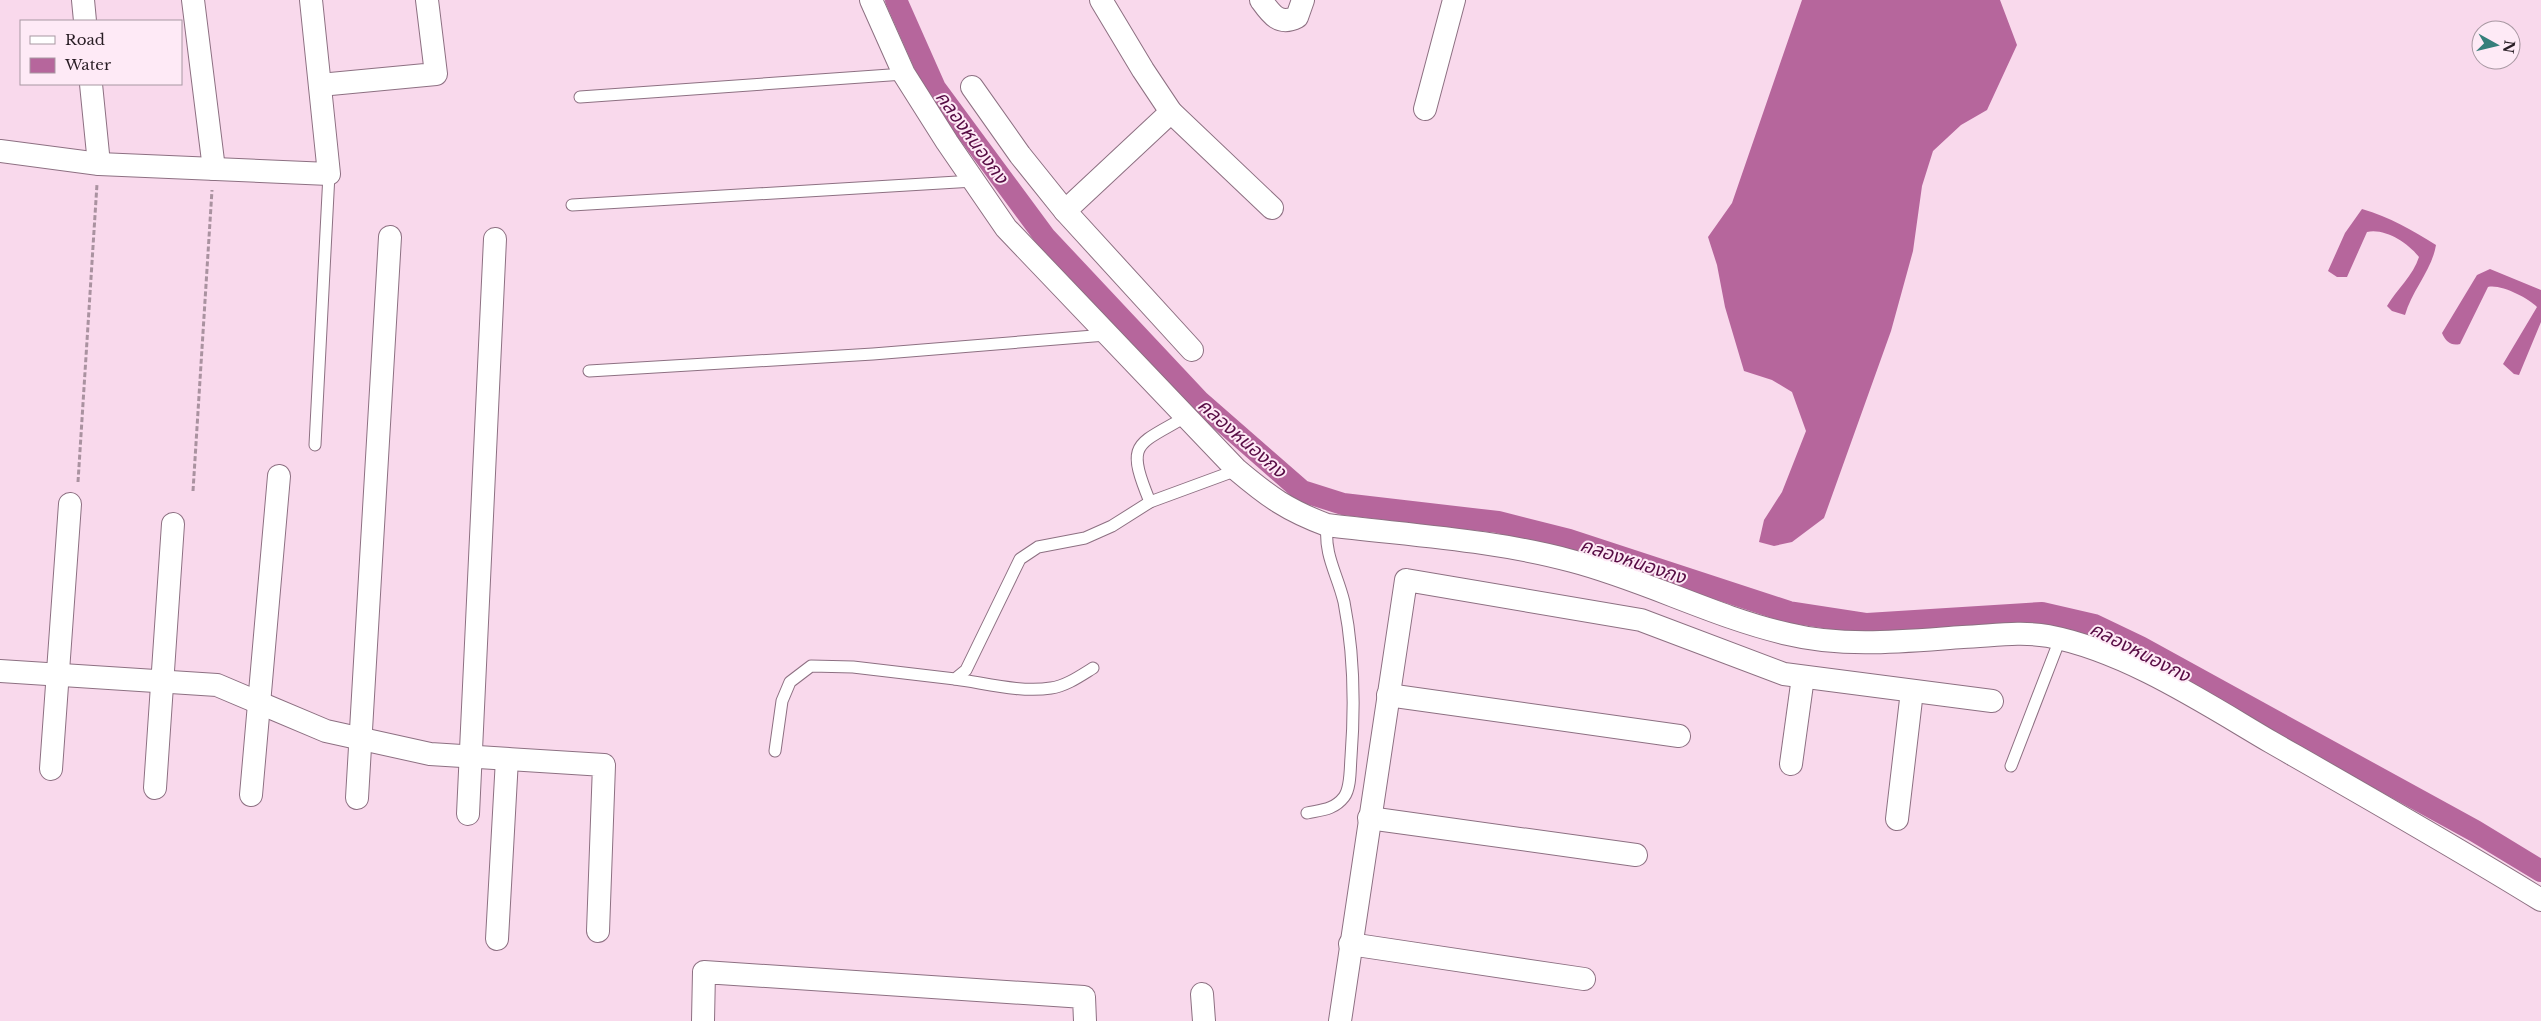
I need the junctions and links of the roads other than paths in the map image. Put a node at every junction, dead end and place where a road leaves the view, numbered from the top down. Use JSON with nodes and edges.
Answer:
{"nodes":[{"id":1,"x":83,"y":0,"type":"edge"},
{"id":2,"x":193,"y":0,"type":"edge"},
{"id":3,"x":312,"y":0,"type":"edge"},
{"id":4,"x":427,"y":0,"type":"edge"},
{"id":5,"x":870,"y":0,"type":"edge"},
{"id":6,"x":1101,"y":0,"type":"edge"},
{"id":7,"x":1261,"y":0,"type":"edge"},
{"id":8,"x":1303,"y":0,"type":"edge"},
{"id":9,"x":1454,"y":0,"type":"edge"},
{"id":10,"x":85,"y":20,"type":"edge"},
{"id":11,"x":904,"y":74,"type":"junction"},
{"id":12,"x":91,"y":85,"type":"edge"},
{"id":13,"x":320,"y":85,"type":"junction"},
{"id":14,"x":972,"y":87,"type":"dead end"},
{"id":15,"x":580,"y":97,"type":"dead end"},
{"id":16,"x":1425,"y":109,"type":"dead end"},
{"id":17,"x":1171,"y":112,"type":"junction"},
{"id":18,"x":0,"y":151,"type":"edge"},
{"id":19,"x":99,"y":164,"type":"junction"},
{"id":20,"x":214,"y":169,"type":"junction"},
{"id":21,"x":329,"y":174,"type":"junction"},
{"id":22,"x":976,"y":181,"type":"junction"},
{"id":23,"x":572,"y":205,"type":"dead end"},
{"id":24,"x":1272,"y":208,"type":"dead end"},
{"id":25,"x":1065,"y":211,"type":"junction"},
{"id":26,"x":390,"y":237,"type":"dead end"},
{"id":27,"x":495,"y":239,"type":"dead end"},
{"id":28,"x":1106,"y":335,"type":"junction"},
{"id":29,"x":1192,"y":350,"type":"dead end"},
{"id":30,"x":589,"y":371,"type":"dead end"},
{"id":31,"x":1187,"y":416,"type":"junction"},
{"id":32,"x":315,"y":445,"type":"dead end"},
{"id":33,"x":1237,"y":470,"type":"junction"},
{"id":34,"x":279,"y":476,"type":"dead end"},
{"id":35,"x":1150,"y":502,"type":"junction"},
{"id":36,"x":70,"y":504,"type":"dead end"},
{"id":37,"x":173,"y":524,"type":"dead end"},
{"id":38,"x":1327,"y":525,"type":"junction"},
{"id":39,"x":2060,"y":639,"type":"junction"},
{"id":40,"x":1093,"y":668,"type":"dead end"},
{"id":41,"x":0,"y":671,"type":"edge"},
{"id":42,"x":58,"y":675,"type":"junction"},
{"id":43,"x":1804,"y":676,"type":"junction"},
{"id":44,"x":955,"y":678,"type":"junction"},
{"id":45,"x":162,"y":681,"type":"junction"},
{"id":46,"x":1912,"y":691,"type":"junction"},
{"id":47,"x":1388,"y":695,"type":"junction"},
{"id":48,"x":1992,"y":701,"type":"dead end"},
{"id":49,"x":259,"y":702,"type":"junction"},
{"id":50,"x":1679,"y":736,"type":"dead end"},
{"id":51,"x":360,"y":739,"type":"junction"},
{"id":52,"x":775,"y":751,"type":"dead end"},
{"id":53,"x":470,"y":757,"type":"junction"},
{"id":54,"x":508,"y":759,"type":"junction"},
{"id":55,"x":1791,"y":764,"type":"dead end"},
{"id":56,"x":2011,"y":766,"type":"dead end"},
{"id":57,"x":51,"y":769,"type":"dead end"},
{"id":58,"x":155,"y":788,"type":"dead end"},
{"id":59,"x":252,"y":795,"type":"dead end"},
{"id":60,"x":357,"y":798,"type":"dead end"},
{"id":61,"x":1307,"y":813,"type":"dead end"},
{"id":62,"x":468,"y":814,"type":"dead end"},
{"id":63,"x":1370,"y":818,"type":"junction"},
{"id":64,"x":1897,"y":819,"type":"dead end"},
{"id":65,"x":1636,"y":854,"type":"dead end"},
{"id":66,"x":2541,"y":900,"type":"edge"},
{"id":67,"x":598,"y":931,"type":"dead end"},
{"id":68,"x":497,"y":939,"type":"dead end"},
{"id":69,"x":1350,"y":944,"type":"junction"},
{"id":70,"x":1584,"y":979,"type":"dead end"},
{"id":71,"x":1202,"y":994,"type":"dead end"},
{"id":72,"x":703,"y":1021,"type":"edge"},
{"id":73,"x":1086,"y":1021,"type":"edge"},
{"id":74,"x":1204,"y":1021,"type":"edge"},
{"id":75,"x":1340,"y":1021,"type":"edge"}],
"edges":[{"from":1,"to":10,"type":"street"},
{"from":2,"to":20,"type":"street"},
{"from":3,"to":13,"type":"street"},
{"from":4,"to":13,"type":"street"},
{"from":5,"to":11,"type":"street"},
{"from":6,"to":17,"type":"street"},
{"from":7,"to":8,"type":"street"},
{"from":9,"to":16,"type":"street"},
{"from":11,"to":15,"type":"lane"},
{"from":11,"to":22,"type":"street"},
{"from":12,"to":19,"type":"street"},
{"from":13,"to":21,"type":"street"},
{"from":14,"to":25,"type":"street"},
{"from":17,"to":24,"type":"street"},
{"from":17,"to":25,"type":"street"},
{"from":18,"to":19,"type":"street"},
{"from":19,"to":20,"type":"street"},
{"from":20,"to":21,"type":"street"},
{"from":21,"to":32,"type":"lane"},
{"from":22,"to":23,"type":"lane"},
{"from":22,"to":28,"type":"street"},
{"from":25,"to":29,"type":"street"},
{"from":26,"to":51,"type":"street"},
{"from":27,"to":53,"type":"street"},
{"from":28,"to":30,"type":"lane"},
{"from":28,"to":31,"type":"street"},
{"from":31,"to":33,"type":"street"},
{"from":31,"to":35,"type":"lane"},
{"from":33,"to":35,"type":"lane"},
{"from":33,"to":38,"type":"street"},
{"from":34,"to":49,"type":"street"},
{"from":35,"to":44,"type":"lane"},
{"from":36,"to":42,"type":"street"},
{"from":37,"to":45,"type":"street"},
{"from":38,"to":39,"type":"street"},
{"from":38,"to":61,"type":"lane"},
{"from":39,"to":56,"type":"lane"},
{"from":39,"to":66,"type":"street"},
{"from":40,"to":44,"type":"lane"},
{"from":41,"to":42,"type":"street"},
{"from":42,"to":45,"type":"street"},
{"from":42,"to":57,"type":"street"},
{"from":43,"to":46,"type":"street"},
{"from":43,"to":47,"type":"street"},
{"from":43,"to":55,"type":"street"},
{"from":44,"to":52,"type":"lane"},
{"from":45,"to":49,"type":"street"},
{"from":45,"to":58,"type":"street"},
{"from":46,"to":48,"type":"street"},
{"from":46,"to":64,"type":"street"},
{"from":47,"to":50,"type":"street"},
{"from":47,"to":63,"type":"street"},
{"from":49,"to":51,"type":"street"},
{"from":49,"to":59,"type":"street"},
{"from":51,"to":53,"type":"street"},
{"from":51,"to":60,"type":"street"},
{"from":53,"to":54,"type":"street"},
{"from":53,"to":62,"type":"street"},
{"from":54,"to":67,"type":"street"},
{"from":54,"to":68,"type":"street"},
{"from":63,"to":65,"type":"street"},
{"from":63,"to":69,"type":"street"},
{"from":69,"to":70,"type":"street"},
{"from":69,"to":75,"type":"street"},
{"from":71,"to":74,"type":"street"},
{"from":72,"to":73,"type":"street"}]}
